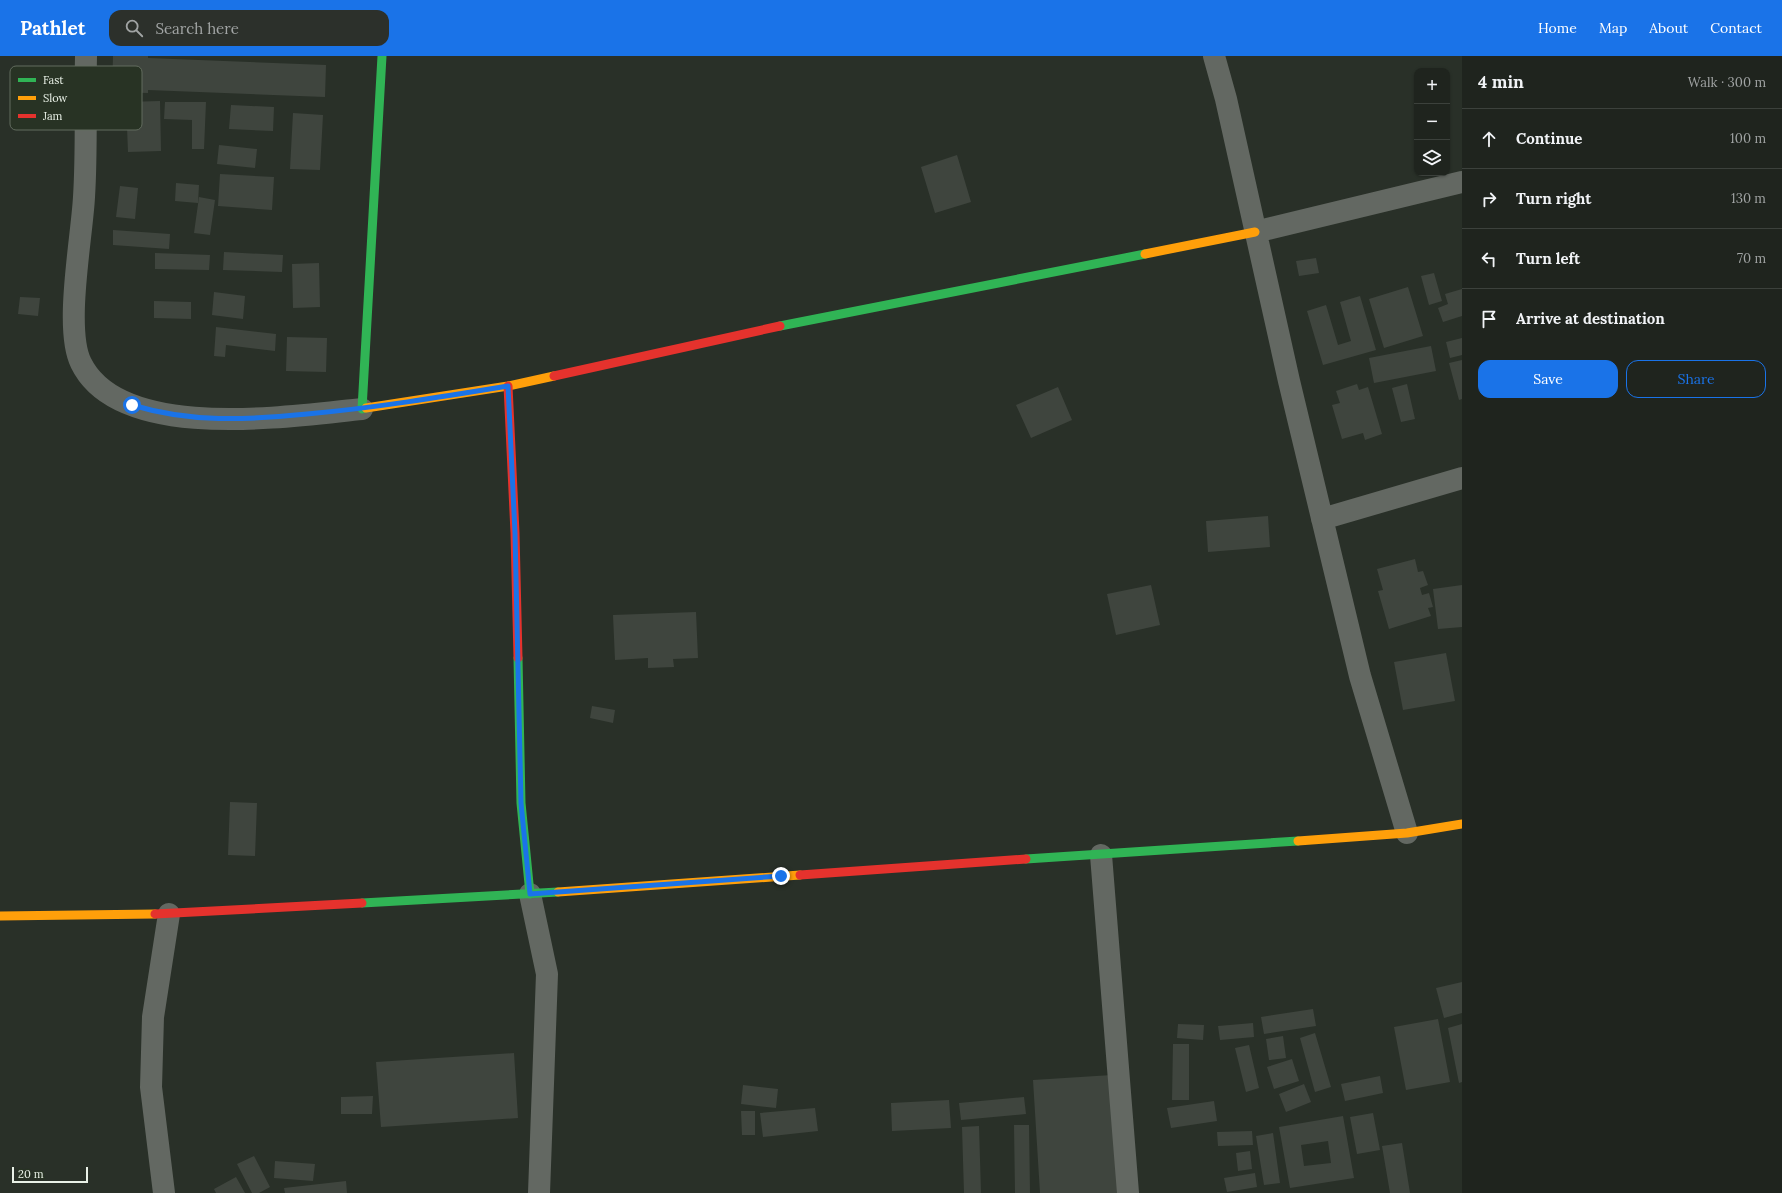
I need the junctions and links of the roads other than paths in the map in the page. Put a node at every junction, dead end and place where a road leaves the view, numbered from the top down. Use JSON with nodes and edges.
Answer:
{"nodes":[{"id":1,"x":86,"y":56,"type":"edge"},
{"id":2,"x":382,"y":56,"type":"edge"},
{"id":3,"x":1214,"y":56,"type":"edge"},
{"id":4,"x":86,"y":66,"type":"edge"},
{"id":5,"x":85,"y":130,"type":"edge"},
{"id":6,"x":1462,"y":182,"type":"edge"},
{"id":7,"x":1255,"y":232,"type":"junction"},
{"id":8,"x":508,"y":386,"type":"junction"},
{"id":9,"x":362,"y":409,"type":"junction"},
{"id":10,"x":1462,"y":478,"type":"edge"},
{"id":11,"x":1322,"y":519,"type":"junction"},
{"id":12,"x":1462,"y":824,"type":"edge"},
{"id":13,"x":1407,"y":833,"type":"junction"},
{"id":14,"x":1101,"y":855,"type":"junction"},
{"id":15,"x":530,"y":894,"type":"junction"},
{"id":16,"x":170,"y":914,"type":"junction"},
{"id":17,"x":0,"y":916,"type":"edge"},
{"id":18,"x":164,"y":1193,"type":"edge"},
{"id":19,"x":539,"y":1193,"type":"edge"},
{"id":20,"x":1128,"y":1193,"type":"edge"}],
"edges":[{"from":1,"to":4,"type":"street"},
{"from":2,"to":9,"type":"street"},
{"from":3,"to":7,"type":"street"},
{"from":5,"to":9,"type":"street"},
{"from":6,"to":7,"type":"street"},
{"from":7,"to":8,"type":"street"},
{"from":7,"to":11,"type":"street"},
{"from":8,"to":9,"type":"street"},
{"from":8,"to":15,"type":"street"},
{"from":10,"to":11,"type":"street"},
{"from":11,"to":13,"type":"street"},
{"from":12,"to":13,"type":"street"},
{"from":13,"to":14,"type":"street"},
{"from":14,"to":15,"type":"street"},
{"from":14,"to":20,"type":"street"},
{"from":15,"to":16,"type":"street"},
{"from":15,"to":19,"type":"street"},
{"from":16,"to":17,"type":"street"},
{"from":16,"to":18,"type":"street"}]}
